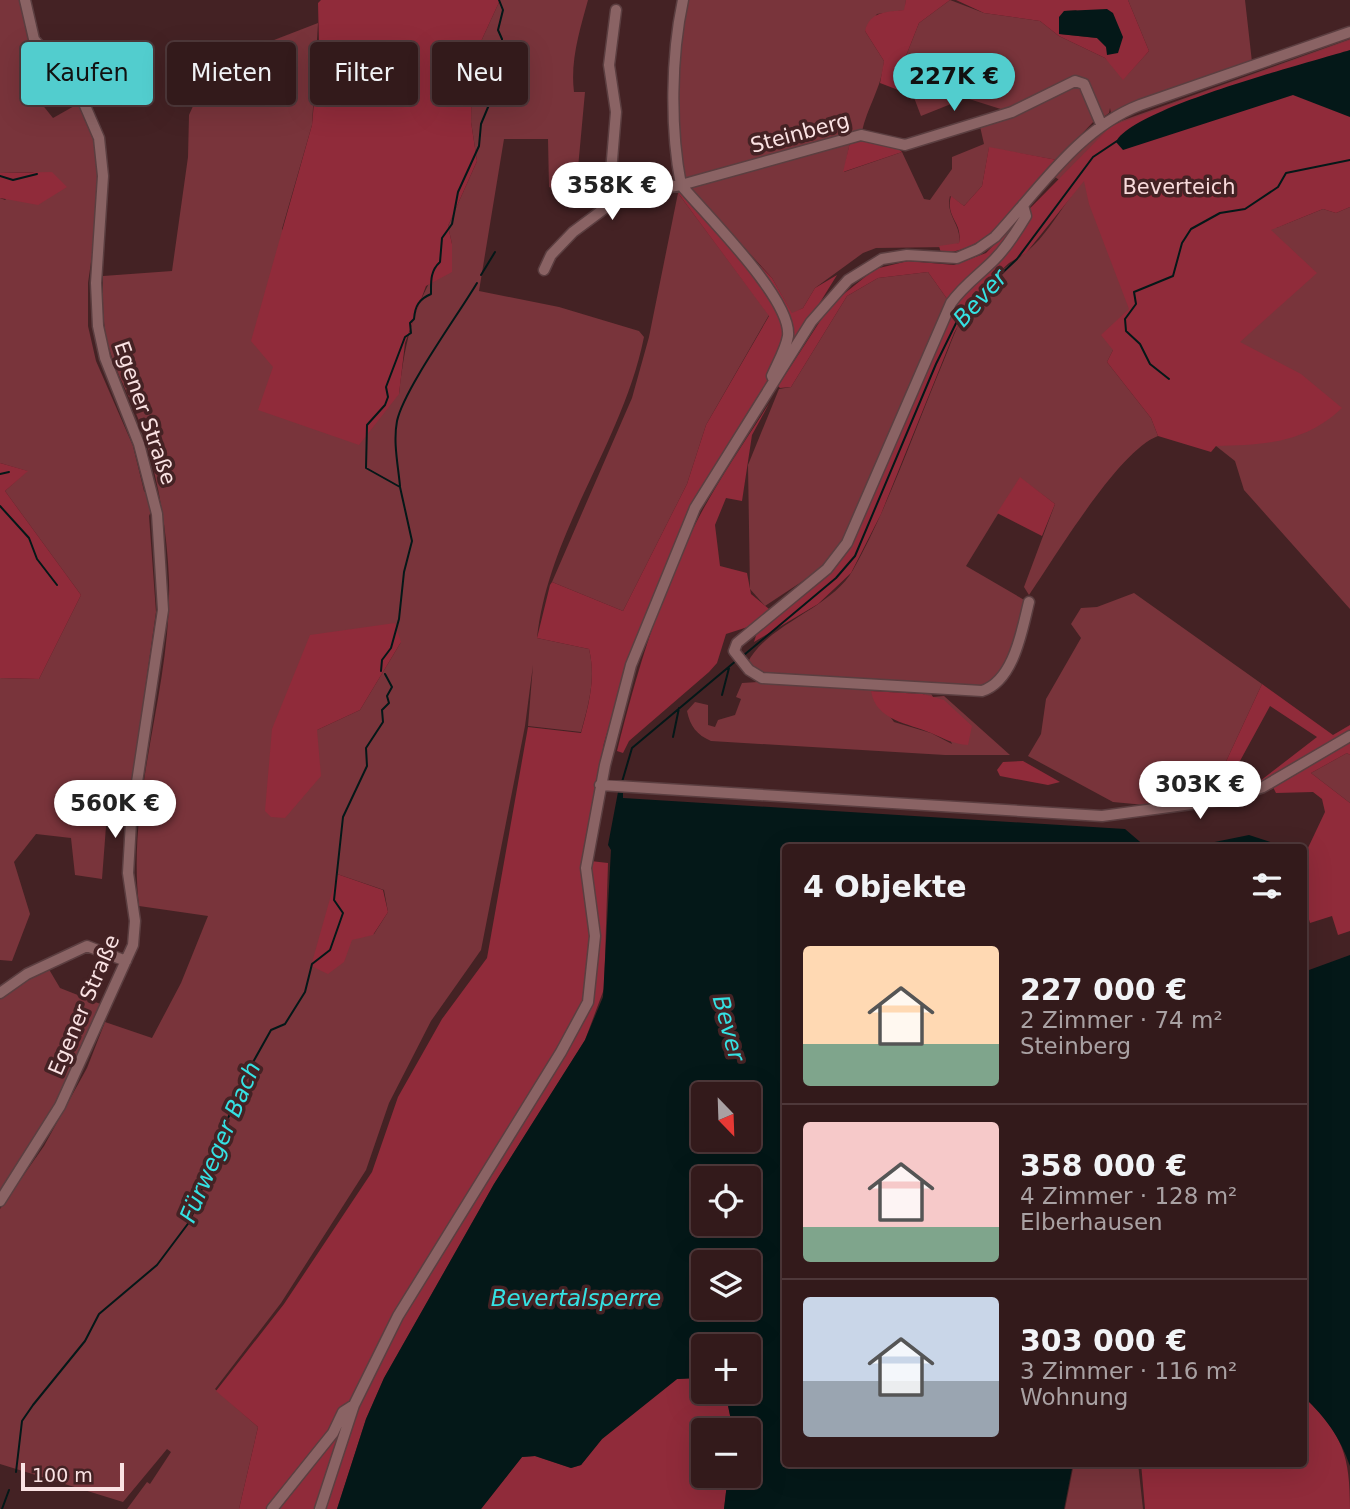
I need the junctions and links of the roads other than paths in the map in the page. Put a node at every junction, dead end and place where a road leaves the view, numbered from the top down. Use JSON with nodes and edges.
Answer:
{"nodes":[{"id":1,"x":25,"y":0,"type":"edge"},
{"id":2,"x":683,"y":0,"type":"edge"},
{"id":3,"x":616,"y":10,"type":"dead end"},
{"id":4,"x":1350,"y":32,"type":"edge"},
{"id":5,"x":1101,"y":124,"type":"junction"},
{"id":6,"x":681,"y":185,"type":"junction"},
{"id":7,"x":616,"y":200,"type":"junction"},
{"id":8,"x":1023,"y":205,"type":"junction"},
{"id":9,"x":544,"y":270,"type":"dead end"},
{"id":10,"x":774,"y":381,"type":"junction"},
{"id":11,"x":1029,"y":602,"type":"dead end"},
{"id":12,"x":1350,"y":736,"type":"edge"},
{"id":13,"x":600,"y":785,"type":"junction"},
{"id":14,"x":126,"y":961,"type":"junction"},
{"id":15,"x":0,"y":993,"type":"edge"},
{"id":16,"x":0,"y":1200,"type":"edge"},
{"id":17,"x":354,"y":1405,"type":"junction"},
{"id":18,"x":272,"y":1509,"type":"edge"},
{"id":19,"x":320,"y":1509,"type":"edge"}],
"edges":[{"from":1,"to":14,"type":"street","name":"Egener Straße"},
{"from":2,"to":6,"type":"street"},
{"from":3,"to":7,"type":"street"},
{"from":4,"to":5,"type":"street"},
{"from":5,"to":6,"type":"street","name":"Steinberg"},
{"from":5,"to":8,"type":"street"},
{"from":6,"to":7,"type":"street","name":"Steinberg"},
{"from":6,"to":10,"type":"street"},
{"from":7,"to":9,"type":"street"},
{"from":8,"to":10,"type":"street"},
{"from":8,"to":11,"type":"street"},
{"from":10,"to":13,"type":"street"},
{"from":12,"to":13,"type":"street"},
{"from":13,"to":17,"type":"street"},
{"from":14,"to":15,"type":"street"},
{"from":14,"to":16,"type":"street","name":"Egener Straße"},
{"from":17,"to":18,"type":"street"},
{"from":17,"to":19,"type":"street"}]}
